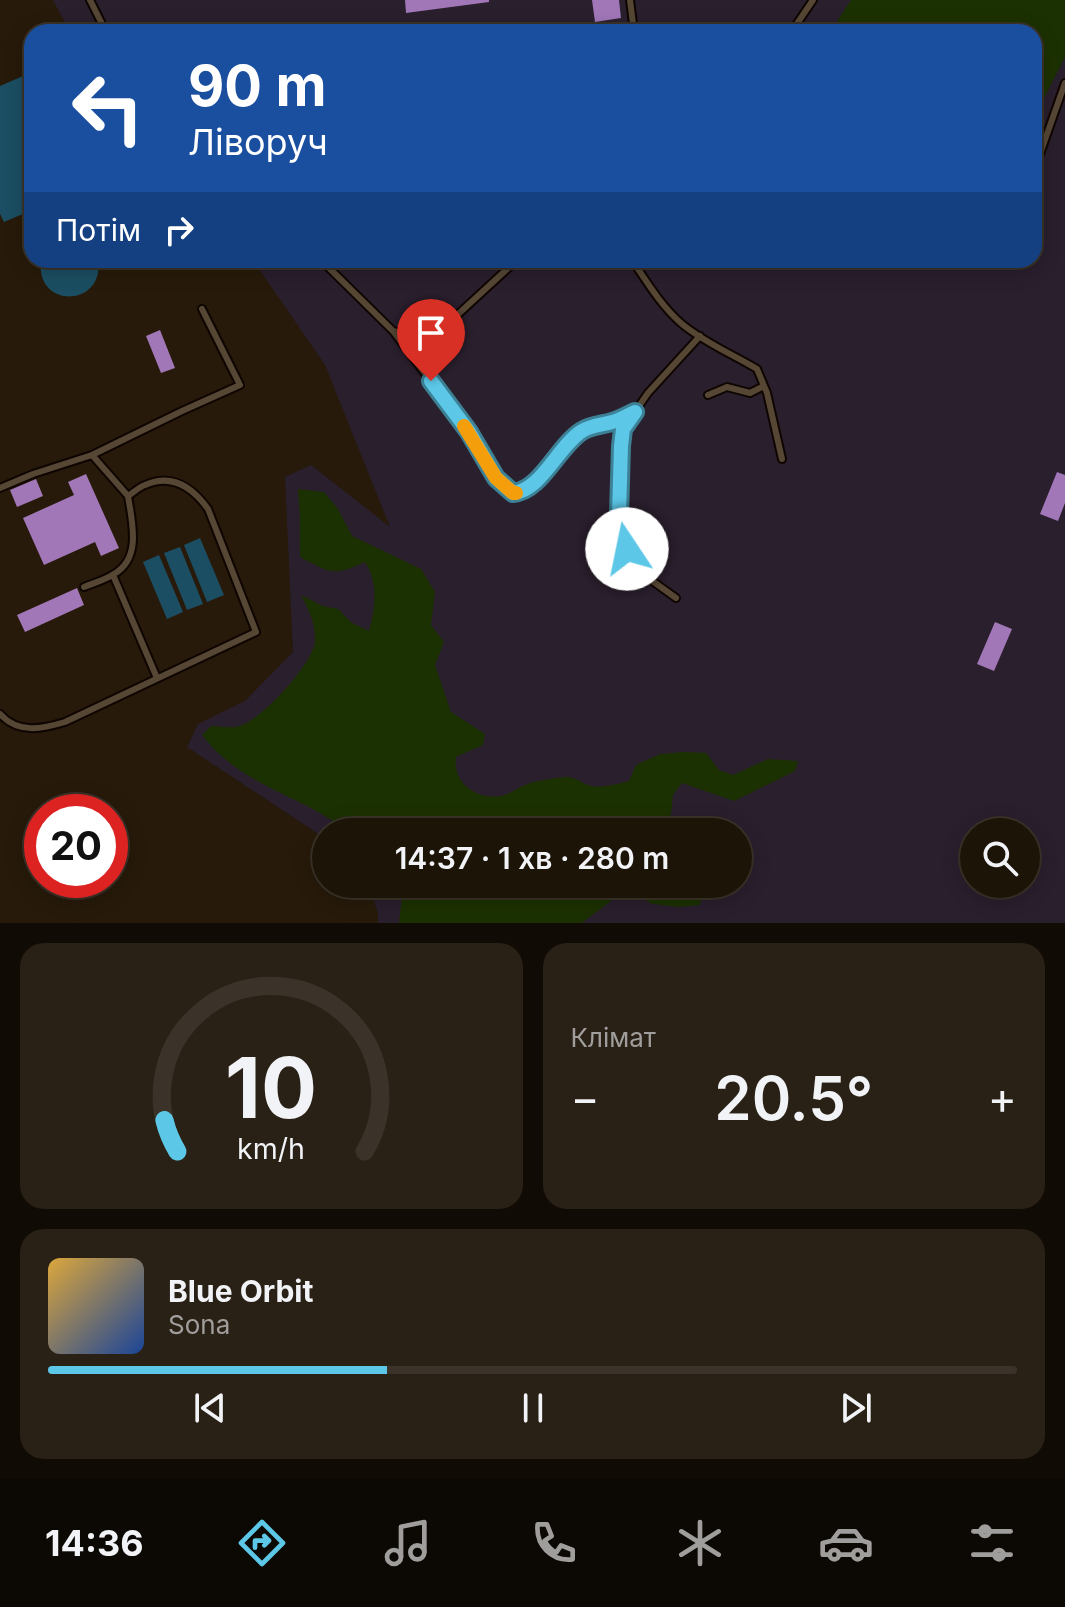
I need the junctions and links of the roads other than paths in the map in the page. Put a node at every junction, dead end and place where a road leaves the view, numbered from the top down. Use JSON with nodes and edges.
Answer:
{"nodes":[{"id":1,"x":90,"y":0,"type":"edge"},
{"id":2,"x":630,"y":0,"type":"edge"},
{"id":3,"x":813,"y":0,"type":"edge"},
{"id":4,"x":102,"y":24,"type":"edge"},
{"id":5,"x":633,"y":24,"type":"edge"},
{"id":6,"x":797,"y":24,"type":"edge"},
{"id":7,"x":1065,"y":83,"type":"edge"},
{"id":8,"x":1042,"y":148,"type":"edge"},
{"id":9,"x":329,"y":268,"type":"edge"},
{"id":10,"x":508,"y":268,"type":"edge"},
{"id":11,"x":637,"y":268,"type":"edge"},
{"id":12,"x":202,"y":309,"type":"dead end"},
{"id":13,"x":393,"y":331,"type":"junction"},
{"id":14,"x":700,"y":336,"type":"junction"},
{"id":15,"x":764,"y":386,"type":"junction"},
{"id":16,"x":708,"y":395,"type":"dead end"},
{"id":17,"x":635,"y":412,"type":"junction"},
{"id":18,"x":92,"y":455,"type":"junction"},
{"id":19,"x":782,"y":459,"type":"dead end"},
{"id":20,"x":0,"y":488,"type":"edge"},
{"id":21,"x":128,"y":496,"type":"junction"},
{"id":22,"x":113,"y":575,"type":"junction"},
{"id":23,"x":84,"y":587,"type":"dead end"},
{"id":24,"x":676,"y":598,"type":"dead end"},
{"id":25,"x":157,"y":678,"type":"junction"},
{"id":26,"x":0,"y":714,"type":"edge"}],
"edges":[{"from":1,"to":4,"type":"lane"},
{"from":2,"to":5,"type":"lane"},
{"from":3,"to":6,"type":"lane"},
{"from":7,"to":8,"type":"lane"},
{"from":9,"to":13,"type":"lane"},
{"from":10,"to":13,"type":"lane"},
{"from":11,"to":14,"type":"lane"},
{"from":12,"to":18,"type":"lane"},
{"from":13,"to":17,"type":"lane"},
{"from":14,"to":15,"type":"lane"},
{"from":14,"to":17,"type":"lane"},
{"from":15,"to":16,"type":"lane"},
{"from":15,"to":19,"type":"lane"},
{"from":17,"to":24,"type":"lane"},
{"from":18,"to":20,"type":"lane"},
{"from":18,"to":21,"type":"lane"},
{"from":21,"to":22,"type":"lane"},
{"from":21,"to":25,"type":"lane"},
{"from":22,"to":23,"type":"lane"},
{"from":22,"to":25,"type":"lane"},
{"from":25,"to":26,"type":"lane"}]}
